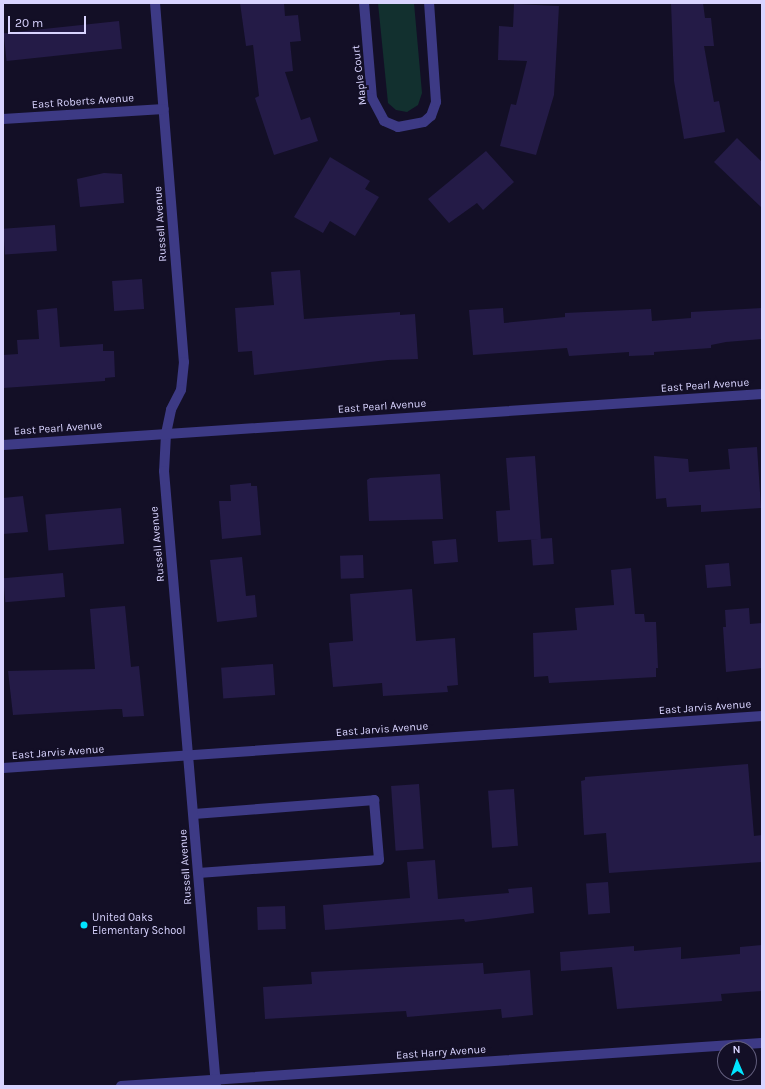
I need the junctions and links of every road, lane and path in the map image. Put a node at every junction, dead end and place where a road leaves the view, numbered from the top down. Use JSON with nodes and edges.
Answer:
{"nodes":[{"id":1,"x":155,"y":3,"type":"edge"},
{"id":2,"x":364,"y":3,"type":"edge"},
{"id":3,"x":429,"y":3,"type":"edge"},
{"id":4,"x":164,"y":108,"type":"junction"},
{"id":5,"x":3,"y":119,"type":"edge"},
{"id":6,"x":762,"y":394,"type":"edge"},
{"id":7,"x":166,"y":434,"type":"junction"},
{"id":8,"x":3,"y":445,"type":"edge"},
{"id":9,"x":762,"y":716,"type":"edge"},
{"id":10,"x":189,"y":755,"type":"junction"},
{"id":11,"x":3,"y":768,"type":"edge"},
{"id":12,"x":194,"y":814,"type":"junction"},
{"id":13,"x":198,"y":873,"type":"junction"},
{"id":14,"x":762,"y":1043,"type":"edge"},
{"id":15,"x":216,"y":1083,"type":"edge"},
{"id":16,"x":122,"y":1086,"type":"edge"}],
"edges":[{"from":1,"to":4,"type":"street","name":"Russell Avenue"},
{"from":2,"to":3,"type":"street","name":"Maple Court"},
{"from":4,"to":5,"type":"street","name":"East Roberts Avenue"},
{"from":4,"to":7,"type":"street","name":"Russell Avenue"},
{"from":6,"to":7,"type":"street","name":"East Pearl Avenue"},
{"from":7,"to":8,"type":"street","name":"East Pearl Avenue"},
{"from":7,"to":10,"type":"street","name":"Russell Avenue"},
{"from":9,"to":10,"type":"street","name":"East Jarvis Avenue"},
{"from":10,"to":11,"type":"street","name":"East Jarvis Avenue"},
{"from":10,"to":12,"type":"street","name":"Russell Avenue"},
{"from":12,"to":13,"type":"street","name":"Russell Avenue"},
{"from":12,"to":13,"type":"street"},
{"from":13,"to":15,"type":"street","name":"Russell Avenue"},
{"from":14,"to":15,"type":"street","name":"East Harry Avenue"},
{"from":15,"to":16,"type":"street","name":"East Harry Avenue"}]}
